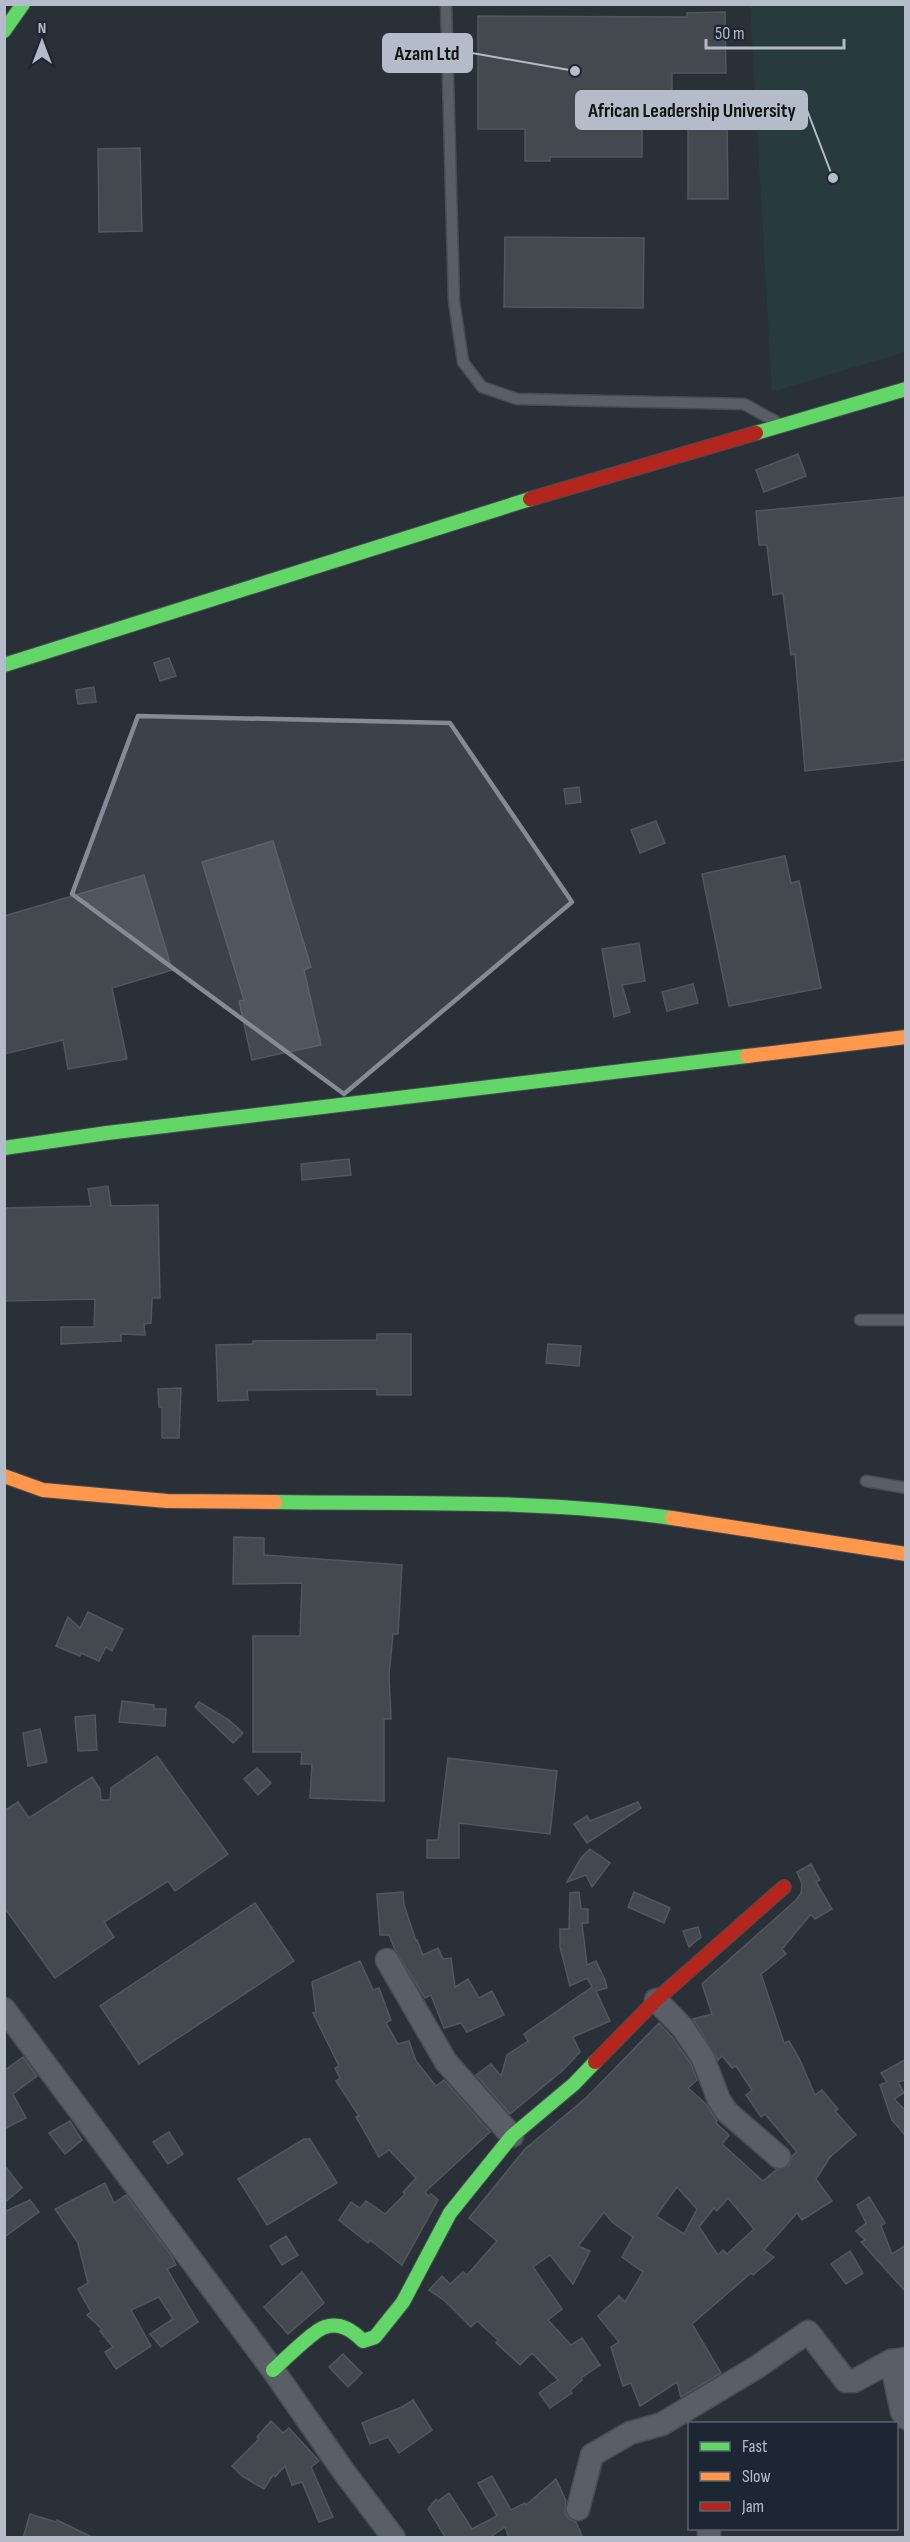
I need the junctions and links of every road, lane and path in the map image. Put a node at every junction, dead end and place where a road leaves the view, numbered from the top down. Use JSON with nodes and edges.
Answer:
{"nodes":[{"id":1,"x":23,"y":4,"type":"edge"},
{"id":2,"x":446,"y":4,"type":"edge"},
{"id":3,"x":4,"y":31,"type":"edge"},
{"id":4,"x":906,"y":389,"type":"edge"},
{"id":5,"x":783,"y":425,"type":"junction"},
{"id":6,"x":4,"y":665,"type":"edge"},
{"id":7,"x":906,"y":1037,"type":"edge"},
{"id":8,"x":4,"y":1148,"type":"edge"},
{"id":9,"x":860,"y":1320,"type":"dead end"},
{"id":10,"x":906,"y":1320,"type":"edge"},
{"id":11,"x":4,"y":1476,"type":"edge"},
{"id":12,"x":866,"y":1481,"type":"dead end"},
{"id":13,"x":906,"y":1488,"type":"edge"},
{"id":14,"x":906,"y":1554,"type":"edge"},
{"id":15,"x":784,"y":1887,"type":"dead end"},
{"id":16,"x":387,"y":1960,"type":"dead end"},
{"id":17,"x":656,"y":2000,"type":"junction"},
{"id":18,"x":4,"y":2009,"type":"edge"},
{"id":19,"x":512,"y":2136,"type":"junction"},
{"id":20,"x":779,"y":2157,"type":"dead end"},
{"id":21,"x":898,"y":2360,"type":"edge"},
{"id":22,"x":273,"y":2370,"type":"junction"},
{"id":23,"x":698,"y":2414,"type":"edge"},
{"id":24,"x":906,"y":2418,"type":"edge"},
{"id":25,"x":578,"y":2509,"type":"dead end"},
{"id":26,"x":394,"y":2538,"type":"edge"}],
"edges":[{"from":1,"to":3,"type":"street"},
{"from":2,"to":5,"type":"lane"},
{"from":4,"to":5,"type":"street"},
{"from":5,"to":6,"type":"street"},
{"from":7,"to":8,"type":"street"},
{"from":9,"to":10,"type":"lane"},
{"from":11,"to":14,"type":"street"},
{"from":12,"to":13,"type":"lane"},
{"from":15,"to":17,"type":"street"},
{"from":16,"to":19,"type":"street"},
{"from":17,"to":19,"type":"street"},
{"from":17,"to":20,"type":"street"},
{"from":18,"to":22,"type":"street"},
{"from":19,"to":22,"type":"street"},
{"from":21,"to":23,"type":"street"},
{"from":21,"to":24,"type":"street"},
{"from":22,"to":26,"type":"street"},
{"from":23,"to":25,"type":"street"}]}
